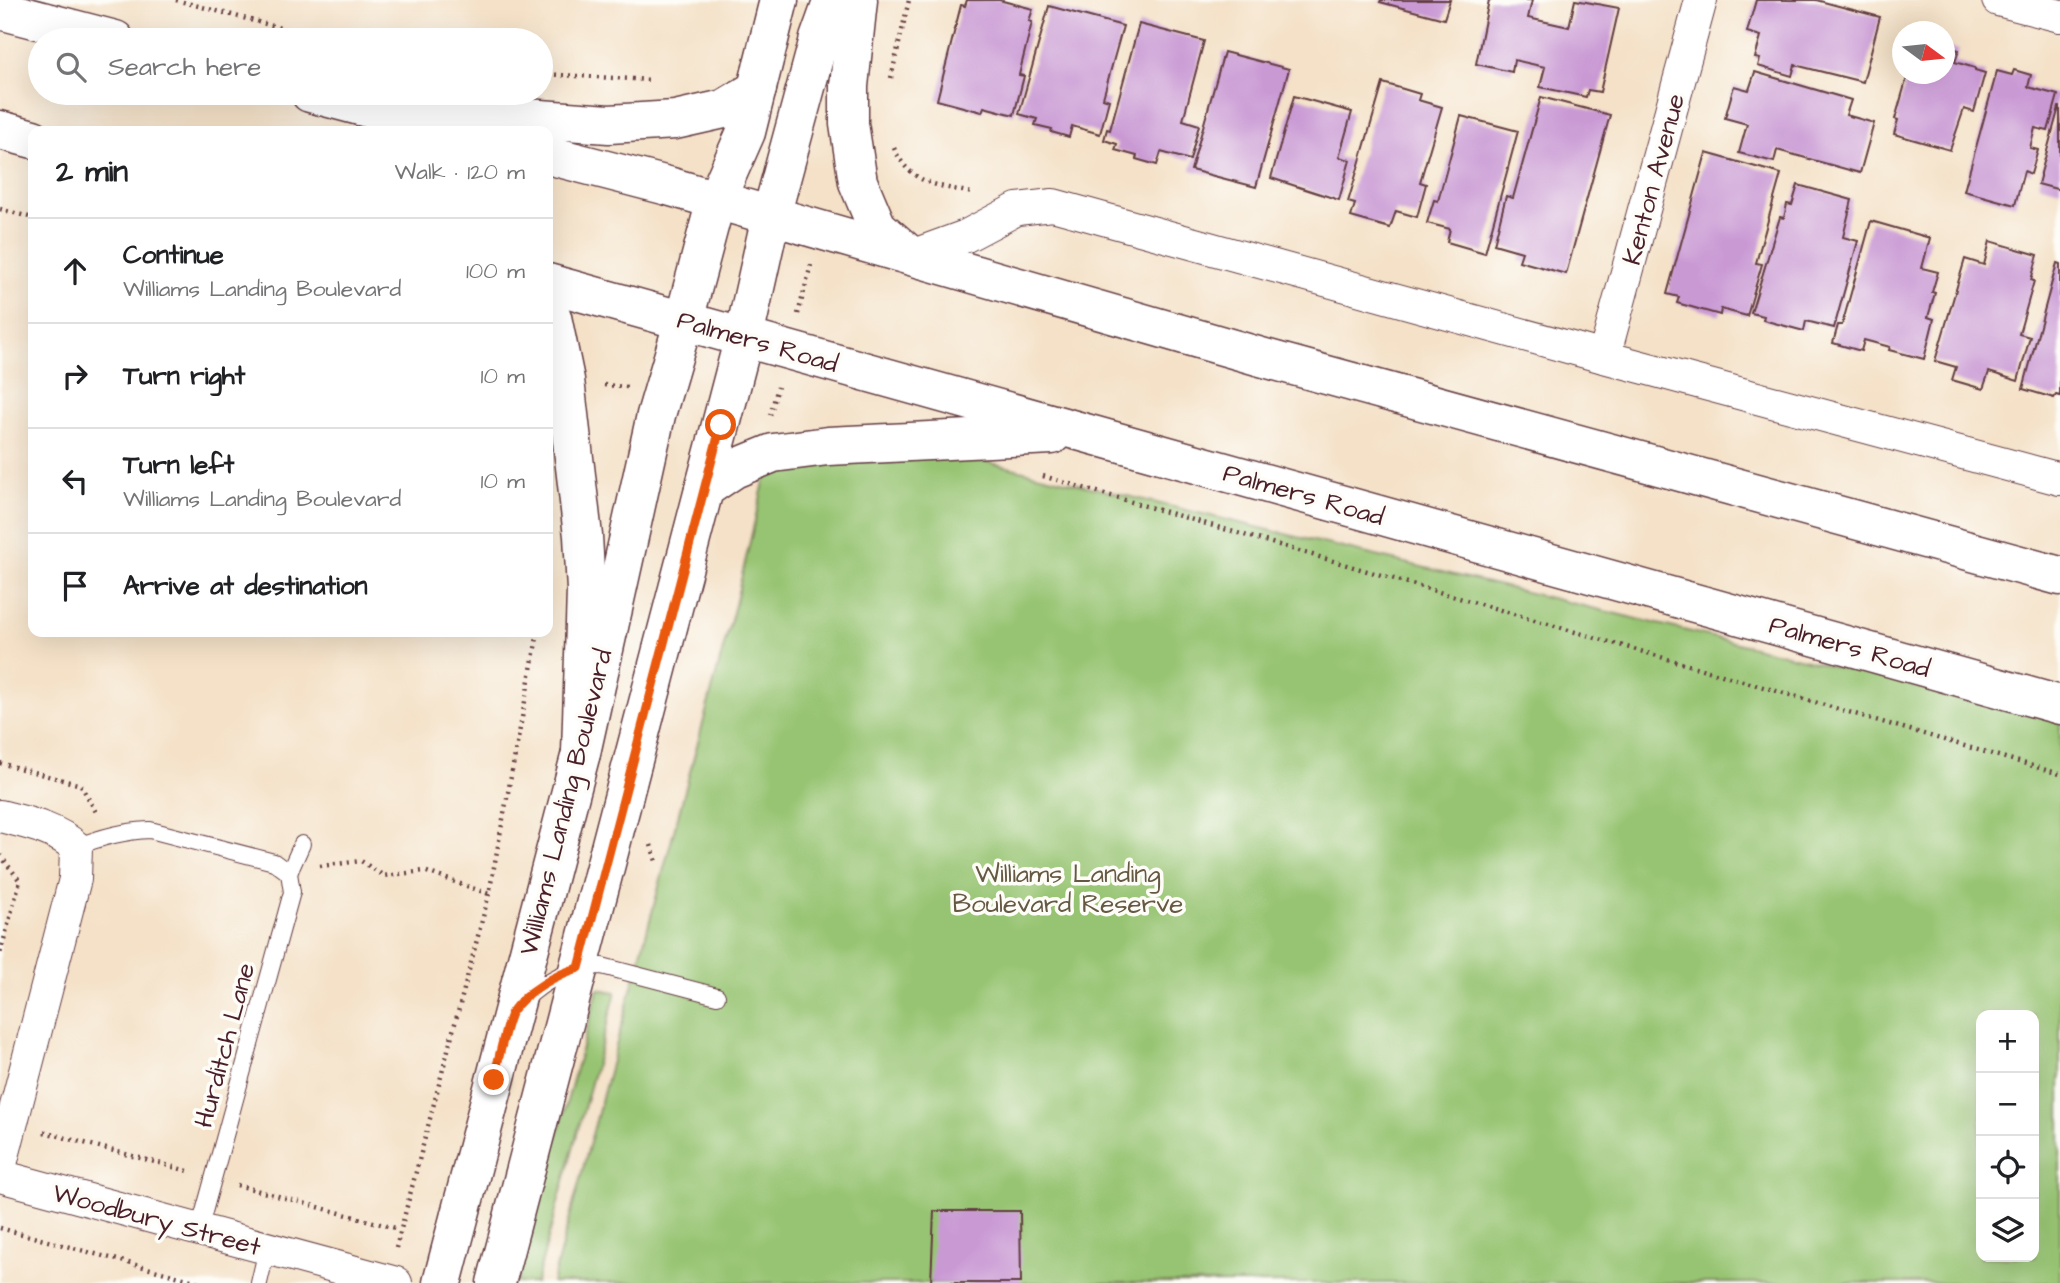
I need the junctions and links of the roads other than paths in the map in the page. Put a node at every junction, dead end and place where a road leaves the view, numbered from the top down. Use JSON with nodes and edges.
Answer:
{"nodes":[{"id":1,"x":779,"y":0,"type":"edge"},
{"id":2,"x":833,"y":0,"type":"edge"},
{"id":3,"x":858,"y":0,"type":"edge"},
{"id":4,"x":1701,"y":0,"type":"edge"},
{"id":5,"x":1998,"y":0,"type":"edge"},
{"id":6,"x":0,"y":10,"type":"edge"},
{"id":7,"x":2060,"y":16,"type":"edge"},
{"id":8,"x":68,"y":28,"type":"edge"},
{"id":9,"x":757,"y":89,"type":"junction"},
{"id":10,"x":356,"y":105,"type":"edge"},
{"id":11,"x":360,"y":106,"type":"junction"},
{"id":12,"x":438,"y":126,"type":"edge"},
{"id":13,"x":0,"y":130,"type":"edge"},
{"id":14,"x":28,"y":138,"type":"edge"},
{"id":15,"x":553,"y":156,"type":"edge"},
{"id":16,"x":716,"y":201,"type":"junction"},
{"id":17,"x":771,"y":216,"type":"junction"},
{"id":18,"x":911,"y":256,"type":"junction"},
{"id":19,"x":553,"y":284,"type":"edge"},
{"id":20,"x":684,"y":320,"type":"junction"},
{"id":21,"x":553,"y":322,"type":"edge"},
{"id":22,"x":744,"y":337,"type":"junction"},
{"id":23,"x":1604,"y":357,"type":"junction"},
{"id":24,"x":1089,"y":434,"type":"junction"},
{"id":25,"x":2060,"y":479,"type":"edge"},
{"id":26,"x":704,"y":489,"type":"junction"},
{"id":27,"x":2060,"y":576,"type":"edge"},
{"id":28,"x":2060,"y":705,"type":"edge"},
{"id":29,"x":581,"y":752,"type":"junction"},
{"id":30,"x":0,"y":816,"type":"edge"},
{"id":31,"x":302,"y":844,"type":"dead end"},
{"id":32,"x":76,"y":847,"type":"junction"},
{"id":33,"x":289,"y":873,"type":"junction"},
{"id":34,"x":579,"y":968,"type":"junction"},
{"id":35,"x":717,"y":996,"type":"dead end"},
{"id":36,"x":512,"y":1012,"type":"junction"},
{"id":37,"x":0,"y":1168,"type":"edge"},
{"id":38,"x":0,"y":1176,"type":"edge"},
{"id":39,"x":199,"y":1230,"type":"junction"},
{"id":40,"x":267,"y":1249,"type":"junction"},
{"id":41,"x":393,"y":1282,"type":"edge"},
{"id":42,"x":259,"y":1283,"type":"edge"},
{"id":43,"x":442,"y":1283,"type":"edge"},
{"id":44,"x":496,"y":1283,"type":"edge"}],
"edges":[{"from":1,"to":9,"type":"main road","name":"Williams Landing Boulevard"},
{"from":2,"to":17,"type":"main road","name":"Williams Landing Boulevard"},
{"from":3,"to":18,"type":"main road"},
{"from":4,"to":23,"type":"street","name":"Kenton Avenue"},
{"from":5,"to":7,"type":"street"},
{"from":6,"to":8,"type":"main road"},
{"from":9,"to":11,"type":"main road"},
{"from":9,"to":16,"type":"main road","name":"Williams Landing Boulevard"},
{"from":10,"to":11,"type":"main road"},
{"from":11,"to":12,"type":"main road"},
{"from":13,"to":14,"type":"main road"},
{"from":15,"to":16,"type":"main road"},
{"from":16,"to":17,"type":"main road"},
{"from":16,"to":20,"type":"main road","name":"Williams Landing Boulevard"},
{"from":17,"to":18,"type":"main road"},
{"from":17,"to":22,"type":"main road","name":"Williams Landing Boulevard"},
{"from":18,"to":23,"type":"street"},
{"from":18,"to":27,"type":"main road"},
{"from":19,"to":20,"type":"main road","name":"Palmers Road"},
{"from":20,"to":22,"type":"main road","name":"Palmers Road"},
{"from":20,"to":29,"type":"main road","name":"Williams Landing Boulevard"},
{"from":21,"to":29,"type":"main road"},
{"from":22,"to":24,"type":"main road","name":"Palmers Road"},
{"from":22,"to":26,"type":"main road","name":"Williams Landing Boulevard"},
{"from":23,"to":25,"type":"street"},
{"from":24,"to":26,"type":"main road"},
{"from":24,"to":28,"type":"main road","name":"Palmers Road"},
{"from":26,"to":34,"type":"main road","name":"Williams Landing Boulevard"},
{"from":29,"to":36,"type":"main road","name":"Williams Landing Boulevard"},
{"from":30,"to":32,"type":"street"},
{"from":31,"to":33,"type":"lane","name":"Hurditch Lane"},
{"from":32,"to":33,"type":"lane"},
{"from":32,"to":37,"type":"street"},
{"from":33,"to":39,"type":"lane","name":"Hurditch Lane"},
{"from":34,"to":35,"type":"lane"},
{"from":34,"to":36,"type":"lane"},
{"from":34,"to":44,"type":"main road","name":"Williams Landing Boulevard"},
{"from":36,"to":43,"type":"main road","name":"Williams Landing Boulevard"},
{"from":38,"to":39,"type":"street","name":"Woodbury Street"},
{"from":39,"to":40,"type":"street","name":"Woodbury Street"},
{"from":40,"to":41,"type":"street","name":"Woodbury Street"},
{"from":40,"to":42,"type":"lane"}]}
